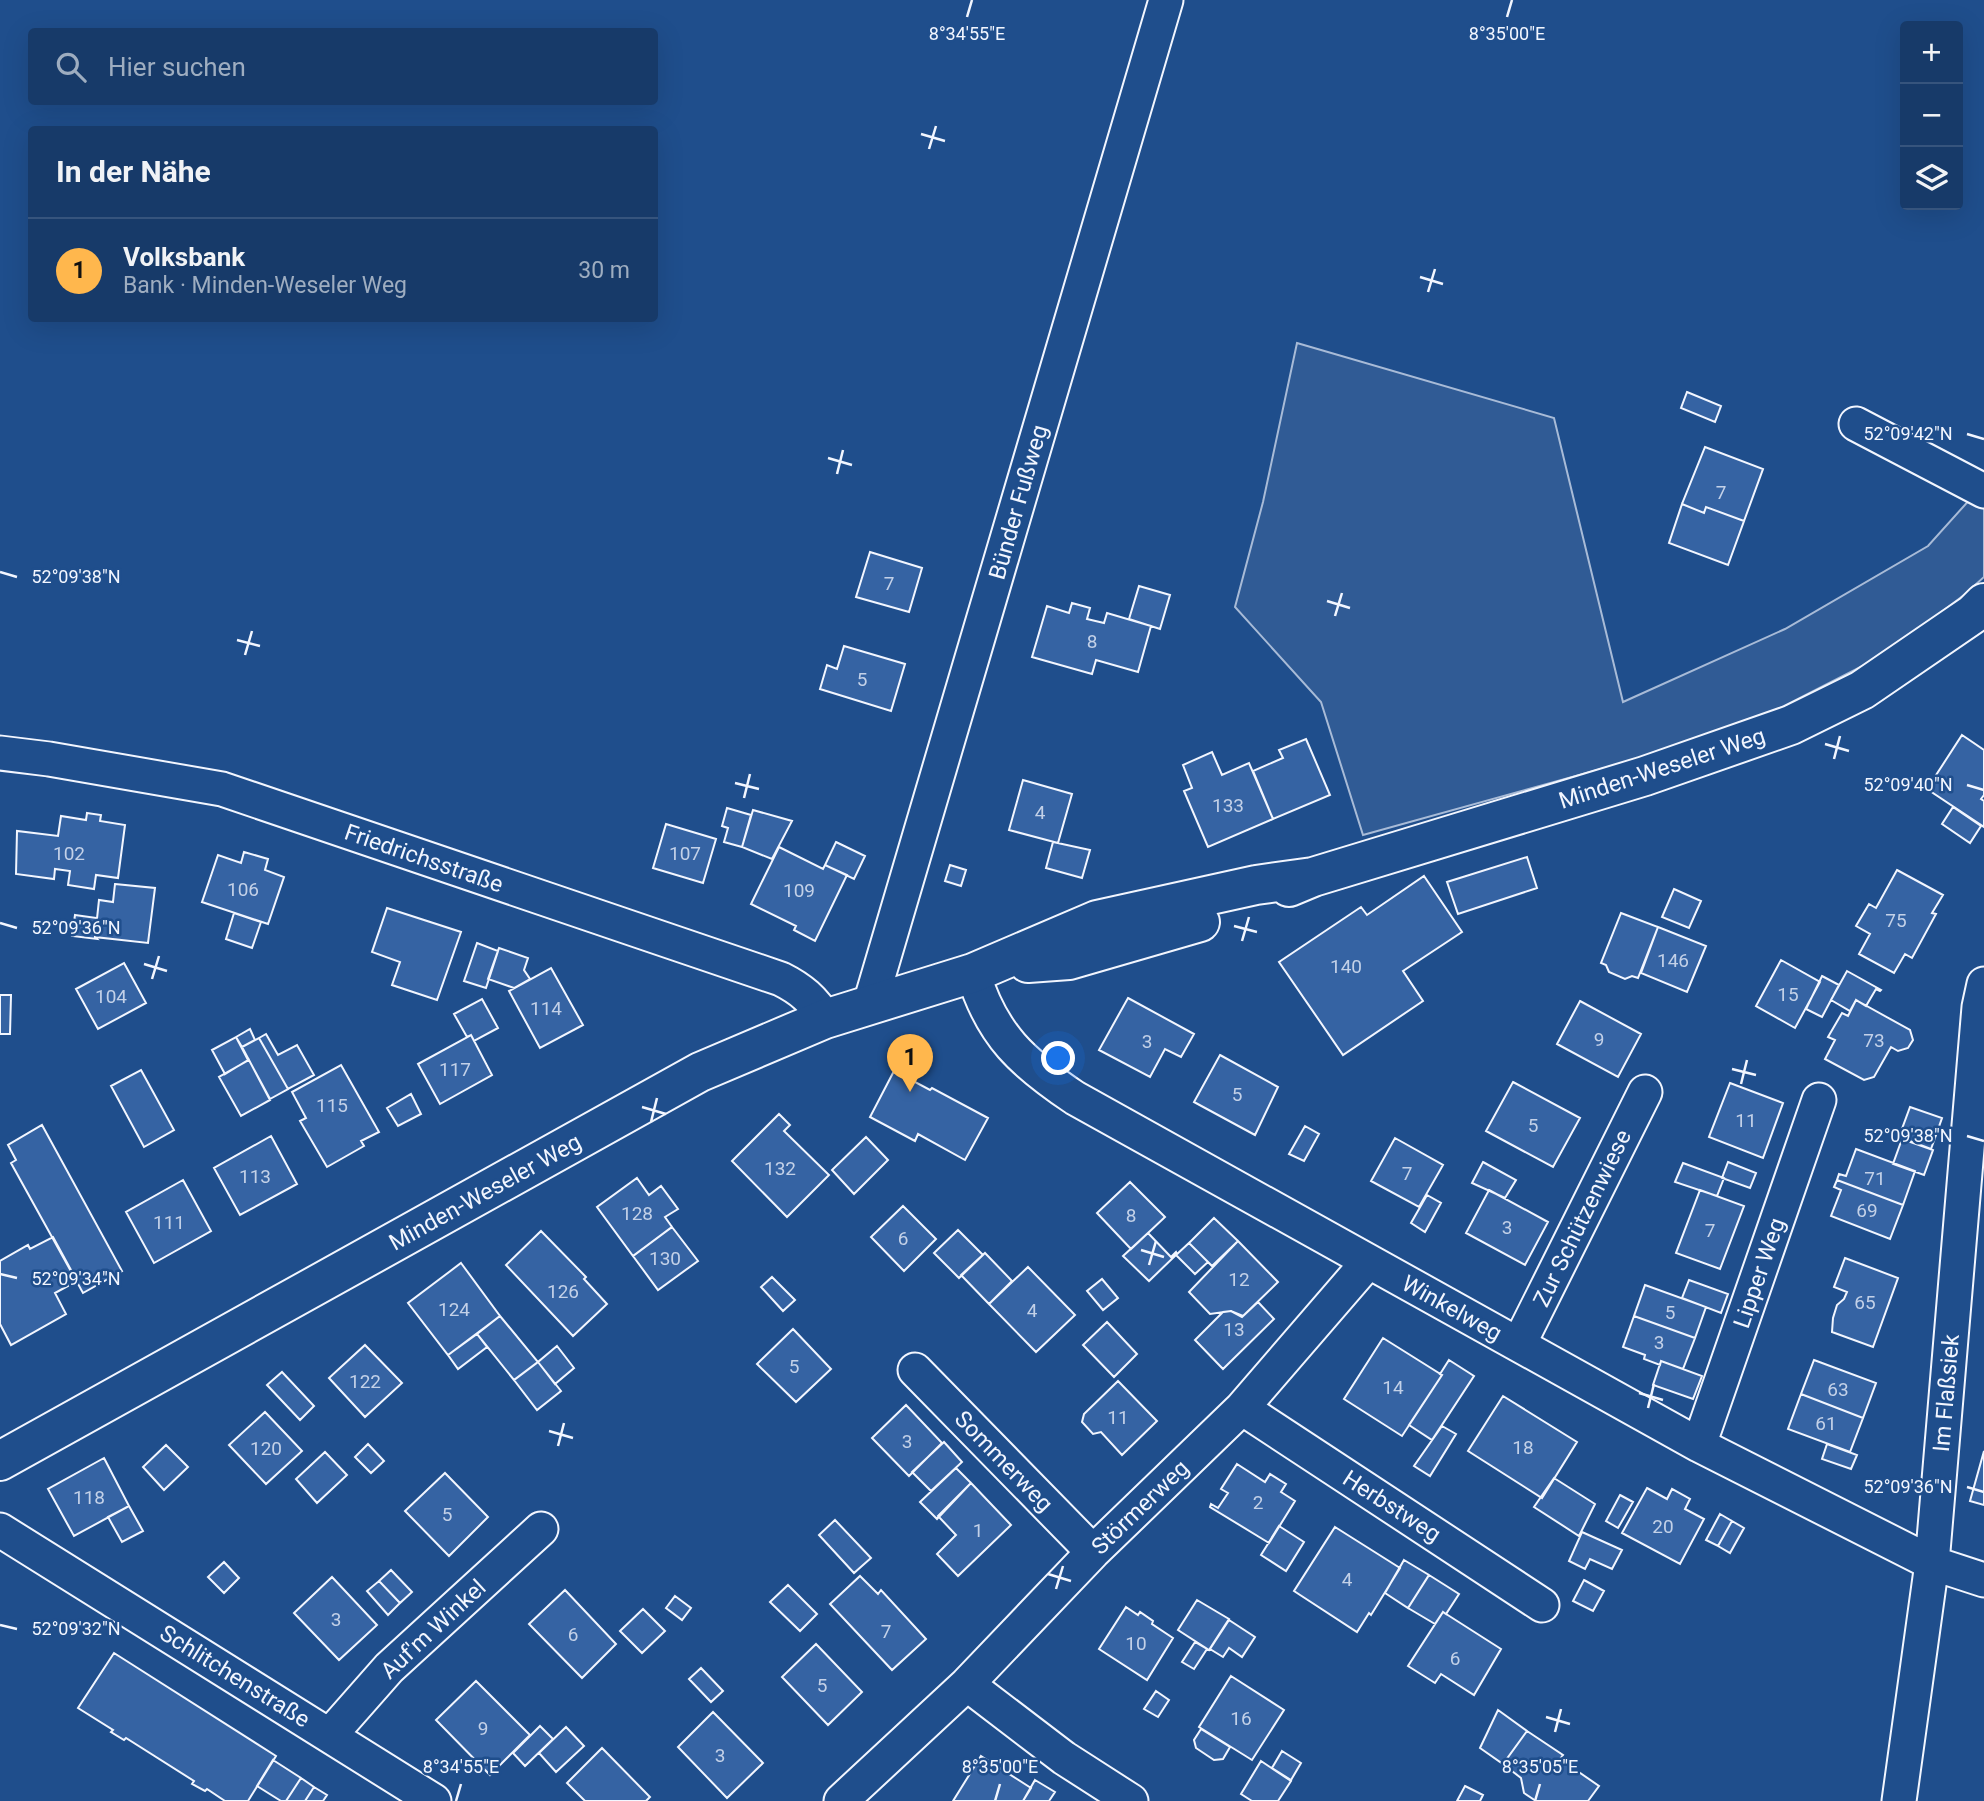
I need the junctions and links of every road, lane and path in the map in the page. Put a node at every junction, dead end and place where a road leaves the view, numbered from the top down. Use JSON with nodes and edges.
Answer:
{"nodes":[{"id":1,"x":1166,"y":0,"type":"edge"},
{"id":2,"x":1856,"y":424,"type":"dead end"},
{"id":3,"x":1984,"y":491,"type":"edge"},
{"id":4,"x":1984,"y":603,"type":"edge"},
{"id":5,"x":0,"y":753,"type":"edge"},
{"id":6,"x":981,"y":970,"type":"junction"},
{"id":7,"x":1982,"y":1000,"type":"edge"},
{"id":8,"x":870,"y":1004,"type":"junction"},
{"id":9,"x":825,"y":1019,"type":"junction"},
{"id":10,"x":1645,"y":1093,"type":"dead end"},
{"id":11,"x":1819,"y":1100,"type":"dead end"},
{"id":12,"x":1368,"y":1262,"type":"junction"},
{"id":13,"x":1519,"y":1345,"type":"junction"},
{"id":14,"x":915,"y":1370,"type":"dead end"},
{"id":15,"x":1242,"y":1408,"type":"junction"},
{"id":16,"x":1699,"y":1445,"type":"junction"},
{"id":17,"x":0,"y":1461,"type":"edge"},
{"id":18,"x":541,"y":1529,"type":"dead end"},
{"id":19,"x":0,"y":1530,"type":"edge"},
{"id":20,"x":1093,"y":1552,"type":"junction"},
{"id":21,"x":1932,"y":1563,"type":"junction"},
{"id":22,"x":1984,"y":1580,"type":"edge"},
{"id":23,"x":1542,"y":1605,"type":"dead end"},
{"id":24,"x":967,"y":1684,"type":"junction"},
{"id":25,"x":330,"y":1735,"type":"junction"},
{"id":26,"x":434,"y":1801,"type":"edge"},
{"id":27,"x":841,"y":1801,"type":"edge"},
{"id":28,"x":1131,"y":1801,"type":"edge"},
{"id":29,"x":1899,"y":1801,"type":"edge"}],
"edges":[{"from":1,"to":8,"type":"street","name":"Bünder Fußweg"},
{"from":2,"to":3,"type":"street"},
{"from":4,"to":6,"type":"street","name":"Minden-Weseler Weg"},
{"from":5,"to":9,"type":"street","name":"Friedrichsstraße"},
{"from":6,"to":8,"type":"street","name":"Minden-Weseler Weg"},
{"from":6,"to":12,"type":"street","name":"Winkelweg"},
{"from":7,"to":21,"type":"street","name":"Im Flaßsiek"},
{"from":8,"to":9,"type":"street","name":"Minden-Weseler Weg"},
{"from":9,"to":17,"type":"street","name":"Minden-Weseler Weg"},
{"from":10,"to":13,"type":"street","name":"Zur Schützenwiese"},
{"from":11,"to":16,"type":"street","name":"Lipper Weg"},
{"from":12,"to":13,"type":"street","name":"Winkelweg"},
{"from":12,"to":15,"type":"street","name":"Störmerweg"},
{"from":13,"to":16,"type":"street","name":"Winkelweg"},
{"from":14,"to":20,"type":"street","name":"Sommerweg"},
{"from":15,"to":20,"type":"street","name":"Störmerweg"},
{"from":15,"to":23,"type":"street","name":"Herbstweg"},
{"from":16,"to":21,"type":"street","name":"Winkelweg"},
{"from":18,"to":25,"type":"street","name":"Auf'm Winkel"},
{"from":19,"to":25,"type":"street","name":"Schlitchenstraße"},
{"from":20,"to":24,"type":"street","name":"Störmerweg"},
{"from":21,"to":22,"type":"street","name":"Winkelweg"},
{"from":21,"to":29,"type":"street","name":"Im Flaßsiek"},
{"from":24,"to":27,"type":"street","name":"Störmerweg"},
{"from":24,"to":28,"type":"street"},
{"from":25,"to":26,"type":"street","name":"Schlitchenstraße"}]}
